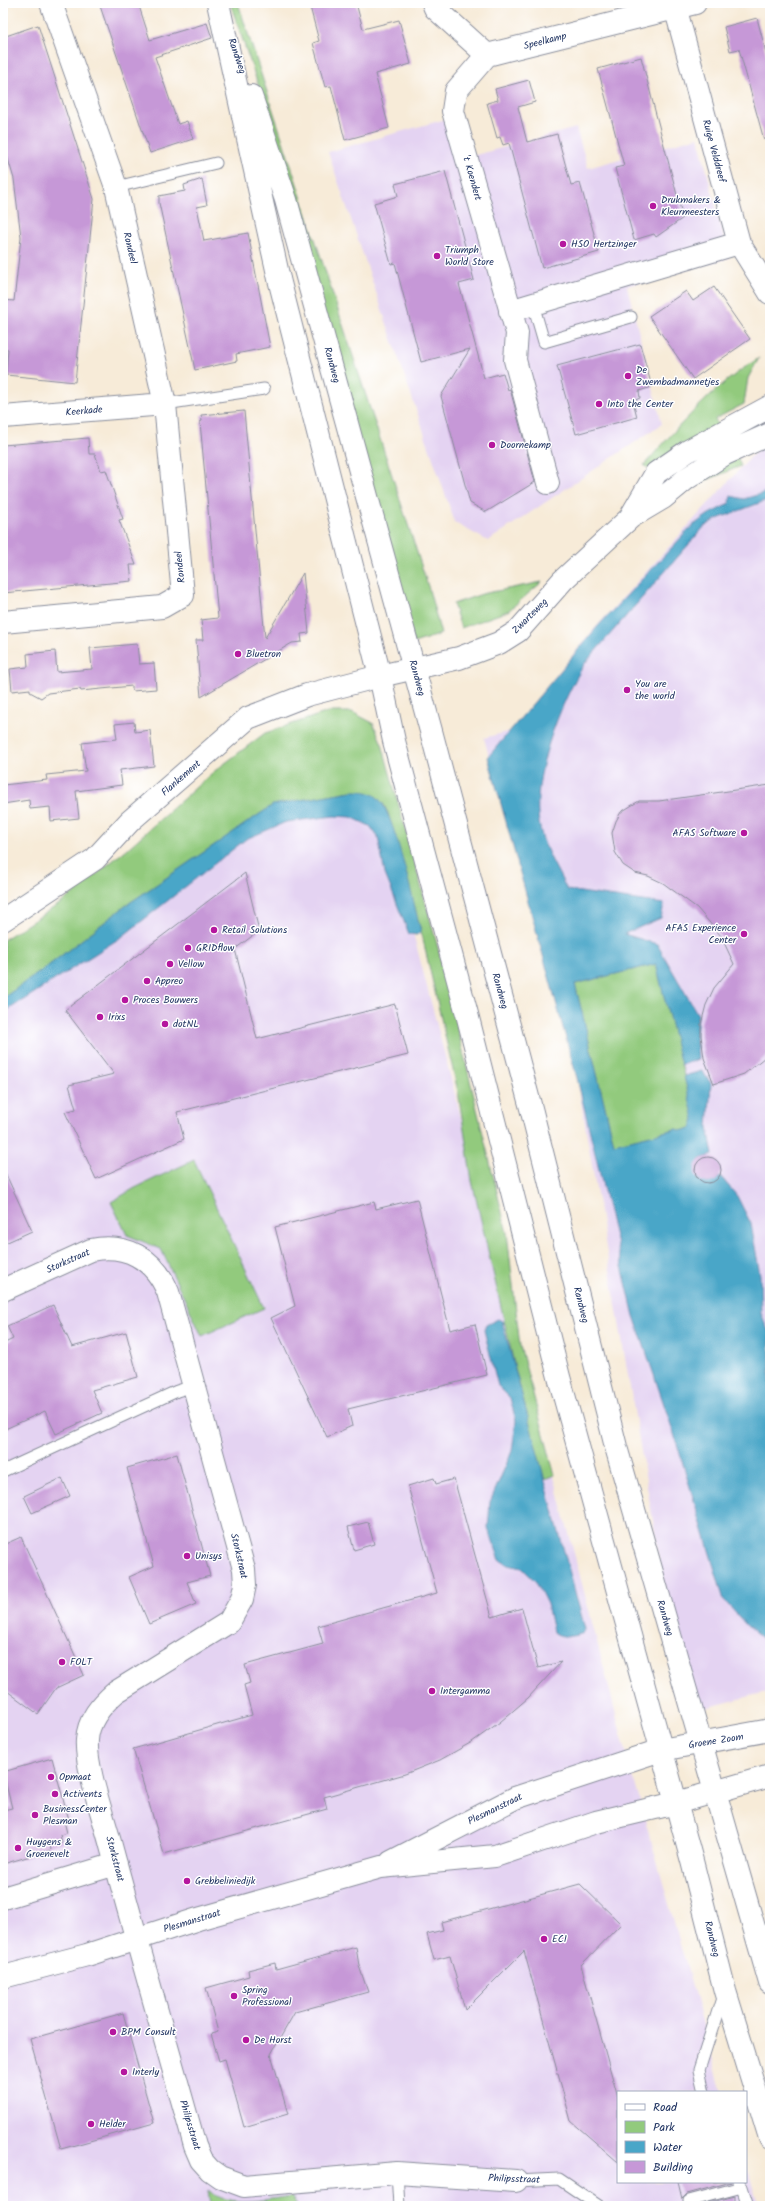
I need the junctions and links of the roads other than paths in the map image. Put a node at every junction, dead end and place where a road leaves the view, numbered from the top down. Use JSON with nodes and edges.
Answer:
{"nodes":[{"id":1,"x":51,"y":3,"type":"edge"},
{"id":2,"x":219,"y":3,"type":"edge"},
{"id":3,"x":433,"y":3,"type":"edge"},
{"id":4,"x":681,"y":5,"type":"edge"},
{"id":5,"x":487,"y":55,"type":"junction"},
{"id":6,"x":216,"y":163,"type":"dead end"},
{"id":7,"x":116,"y":187,"type":"junction"},
{"id":8,"x":739,"y":243,"type":"junction"},
{"id":9,"x":770,"y":293,"type":"edge"},
{"id":10,"x":533,"y":304,"type":"junction"},
{"id":11,"x":510,"y":311,"type":"junction"},
{"id":12,"x":631,"y":317,"type":"dead end"},
{"id":13,"x":264,"y":389,"type":"dead end"},
{"id":14,"x":770,"y":403,"type":"edge"},
{"id":15,"x":165,"y":404,"type":"junction"},
{"id":16,"x":3,"y":417,"type":"edge"},
{"id":17,"x":770,"y":434,"type":"edge"},
{"id":18,"x":548,"y":483,"type":"dead end"},
{"id":19,"x":631,"y":517,"type":"junction"},
{"id":20,"x":3,"y":622,"type":"edge"},
{"id":21,"x":414,"y":668,"type":"junction"},
{"id":22,"x":380,"y":676,"type":"junction"},
{"id":23,"x":3,"y":920,"type":"edge"},
{"id":24,"x":3,"y":1290,"type":"edge"},
{"id":25,"x":194,"y":1386,"type":"junction"},
{"id":26,"x":3,"y":1471,"type":"edge"},
{"id":27,"x":770,"y":1730,"type":"edge"},
{"id":28,"x":701,"y":1743,"type":"junction"},
{"id":29,"x":661,"y":1750,"type":"junction"},
{"id":30,"x":770,"y":1776,"type":"edge"},
{"id":31,"x":715,"y":1792,"type":"junction"},
{"id":32,"x":676,"y":1803,"type":"junction"},
{"id":33,"x":116,"y":1864,"type":"junction"},
{"id":34,"x":381,"y":1867,"type":"junction"},
{"id":35,"x":3,"y":1898,"type":"edge"},
{"id":36,"x":137,"y":1938,"type":"junction"},
{"id":37,"x":3,"y":1977,"type":"edge"},
{"id":38,"x":770,"y":1982,"type":"edge"},
{"id":39,"x":725,"y":1991,"type":"junction"},
{"id":40,"x":704,"y":2091,"type":"edge"},
{"id":41,"x":770,"y":2138,"type":"edge"},
{"id":42,"x":396,"y":2173,"type":"junction"},
{"id":43,"x":516,"y":2181,"type":"joint"},
{"id":44,"x":740,"y":2184,"type":"edge"},
{"id":45,"x":399,"y":2206,"type":"edge"},
{"id":46,"x":599,"y":2206,"type":"edge"},
{"id":47,"x":690,"y":2206,"type":"edge"},
{"id":48,"x":748,"y":2206,"type":"edge"}],
"edges":[{"from":1,"to":7,"type":"street","name":"Rondeel"},
{"from":2,"to":21,"type":"street","name":"Randweg"},
{"from":2,"to":22,"type":"street","name":"Randweg"},
{"from":3,"to":5,"type":"street"},
{"from":4,"to":5,"type":"street","name":"Speelkamp"},
{"from":4,"to":8,"type":"street","name":"Ruige Velddreef"},
{"from":5,"to":11,"type":"street","name":"'t Koendert"},
{"from":6,"to":7,"type":"lane"},
{"from":7,"to":15,"type":"street","name":"Rondeel"},
{"from":8,"to":9,"type":"street","name":"Ruige Velddreef"},
{"from":8,"to":10,"type":"street"},
{"from":10,"to":11,"type":"street"},
{"from":10,"to":12,"type":"lane"},
{"from":11,"to":18,"type":"street","name":"'t Koendert"},
{"from":13,"to":15,"type":"lane"},
{"from":14,"to":19,"type":"street","name":"Zwarteweg"},
{"from":15,"to":16,"type":"street","name":"Keerkade"},
{"from":15,"to":20,"type":"street","name":"Rondeel"},
{"from":17,"to":19,"type":"street","name":"Zwarteweg"},
{"from":19,"to":21,"type":"street","name":"Zwarteweg"},
{"from":21,"to":22,"type":"street","name":"Zwarteweg"},
{"from":21,"to":28,"type":"street","name":"Randweg"},
{"from":22,"to":23,"type":"street","name":"Flankement"},
{"from":22,"to":29,"type":"street","name":"Randweg"},
{"from":24,"to":25,"type":"street","name":"Storkstraat"},
{"from":25,"to":26,"type":"lane"},
{"from":25,"to":33,"type":"street","name":"Storkstraat"},
{"from":27,"to":28,"type":"street","name":"Groene Zoom"},
{"from":28,"to":29,"type":"street","name":"Groene Zoom"},
{"from":28,"to":31,"type":"street","name":"Randweg"},
{"from":29,"to":32,"type":"street","name":"Randweg"},
{"from":29,"to":34,"type":"street","name":"Plesmanstraat"},
{"from":30,"to":31,"type":"street"},
{"from":31,"to":32,"type":"street"},
{"from":31,"to":38,"type":"street","name":"Randweg"},
{"from":32,"to":34,"type":"street","name":"Plesmanstraat"},
{"from":32,"to":39,"type":"street","name":"Randweg"},
{"from":33,"to":35,"type":"street"},
{"from":33,"to":36,"type":"street","name":"Storkstraat"},
{"from":34,"to":36,"type":"street","name":"Plesmanstraat"},
{"from":36,"to":37,"type":"street","name":"Plesmanstraat"},
{"from":36,"to":42,"type":"street","name":"Philipsstraat"},
{"from":39,"to":40,"type":"lane"},
{"from":39,"to":41,"type":"street","name":"Randweg"},
{"from":42,"to":43,"type":"street","name":"Philipsstraat"},
{"from":42,"to":45,"type":"lane"},
{"from":43,"to":46,"type":"lane","name":"Philipsstraat"},
{"from":44,"to":47,"type":"lane"},
{"from":44,"to":48,"type":"lane"}]}
